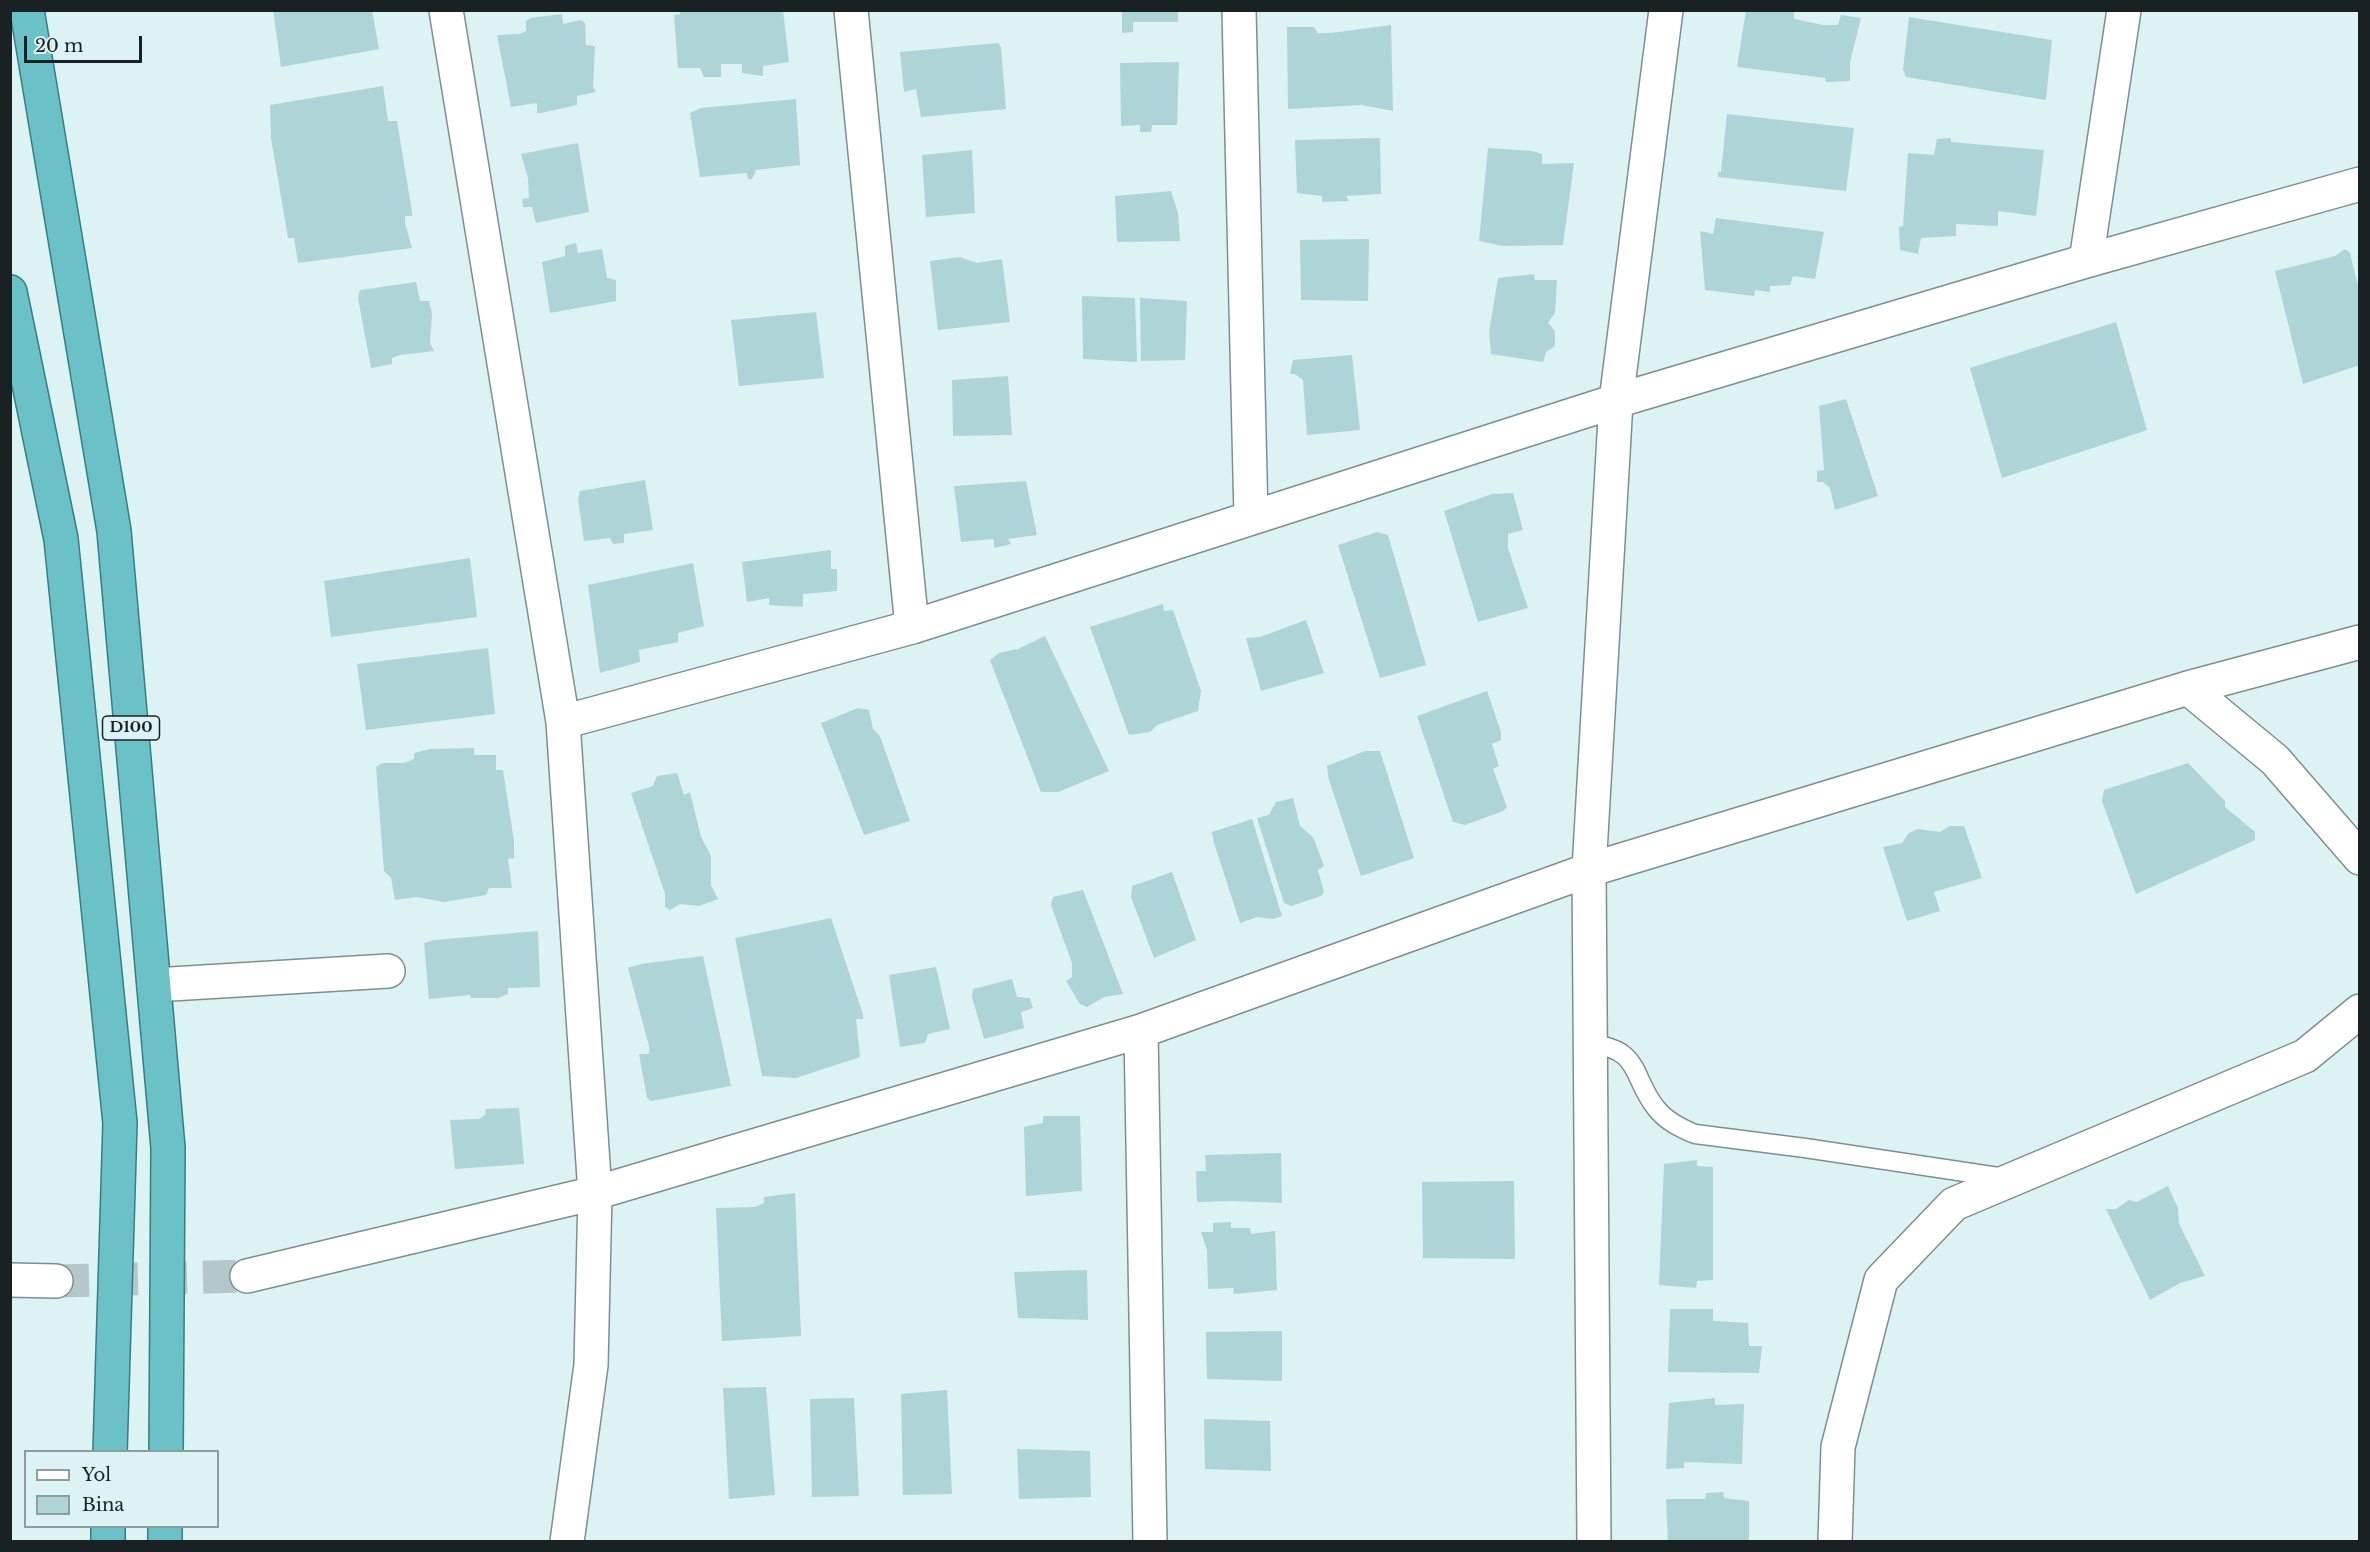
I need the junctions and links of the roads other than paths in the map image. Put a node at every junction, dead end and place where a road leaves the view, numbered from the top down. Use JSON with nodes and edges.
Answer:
{"nodes":[{"id":1,"x":27,"y":10,"type":"edge"},
{"id":2,"x":446,"y":10,"type":"edge"},
{"id":3,"x":851,"y":10,"type":"edge"},
{"id":4,"x":1239,"y":10,"type":"edge"},
{"id":5,"x":1666,"y":10,"type":"edge"},
{"id":6,"x":2124,"y":10,"type":"edge"},
{"id":7,"x":2360,"y":184,"type":"edge"},
{"id":8,"x":2086,"y":261,"type":"junction"},
{"id":9,"x":10,"y":292,"type":"edge"},
{"id":10,"x":1616,"y":401,"type":"junction"},
{"id":11,"x":1251,"y":518,"type":"junction"},
{"id":12,"x":912,"y":627,"type":"junction"},
{"id":13,"x":2360,"y":642,"type":"edge"},
{"id":14,"x":2188,"y":688,"type":"junction"},
{"id":15,"x":563,"y":722,"type":"junction"},
{"id":16,"x":2360,"y":858,"type":"edge"},
{"id":17,"x":1589,"y":870,"type":"junction"},
{"id":18,"x":388,"y":971,"type":"dead end"},
{"id":19,"x":154,"y":986,"type":"junction"},
{"id":20,"x":2360,"y":1011,"type":"edge"},
{"id":21,"x":1141,"y":1031,"type":"junction"},
{"id":22,"x":1590,"y":1044,"type":"junction"},
{"id":23,"x":2013,"y":1179,"type":"junction"},
{"id":24,"x":596,"y":1193,"type":"junction"},
{"id":25,"x":247,"y":1276,"type":"tunnel mouth"},
{"id":26,"x":10,"y":1280,"type":"edge"},
{"id":27,"x":56,"y":1281,"type":"tunnel mouth"},
{"id":28,"x":110,"y":1450,"type":"edge"},
{"id":29,"x":166,"y":1450,"type":"edge"},
{"id":30,"x":567,"y":1542,"type":"edge"},
{"id":31,"x":1150,"y":1542,"type":"edge"},
{"id":32,"x":1594,"y":1542,"type":"edge"},
{"id":33,"x":1835,"y":1542,"type":"edge"}],
"edges":[{"from":1,"to":19,"type":"highway","number":"D100"},
{"from":2,"to":15,"type":"street"},
{"from":3,"to":12,"type":"street"},
{"from":4,"to":11,"type":"street"},
{"from":5,"to":10,"type":"street"},
{"from":6,"to":8,"type":"street"},
{"from":7,"to":8,"type":"street"},
{"from":8,"to":10,"type":"street"},
{"from":9,"to":28,"type":"highway","number":"D100"},
{"from":10,"to":11,"type":"street"},
{"from":10,"to":17,"type":"street"},
{"from":11,"to":12,"type":"street"},
{"from":12,"to":15,"type":"street"},
{"from":13,"to":14,"type":"street"},
{"from":14,"to":16,"type":"street"},
{"from":14,"to":17,"type":"street"},
{"from":15,"to":24,"type":"street"},
{"from":17,"to":21,"type":"street"},
{"from":17,"to":22,"type":"street"},
{"from":18,"to":19,"type":"street"},
{"from":19,"to":29,"type":"highway","number":"D100"},
{"from":20,"to":23,"type":"street"},
{"from":21,"to":24,"type":"street"},
{"from":21,"to":31,"type":"street"},
{"from":22,"to":23,"type":"lane"},
{"from":22,"to":32,"type":"street"},
{"from":23,"to":33,"type":"street"},
{"from":24,"to":25,"type":"street"},
{"from":24,"to":30,"type":"street"},
{"from":26,"to":27,"type":"street"}]}
